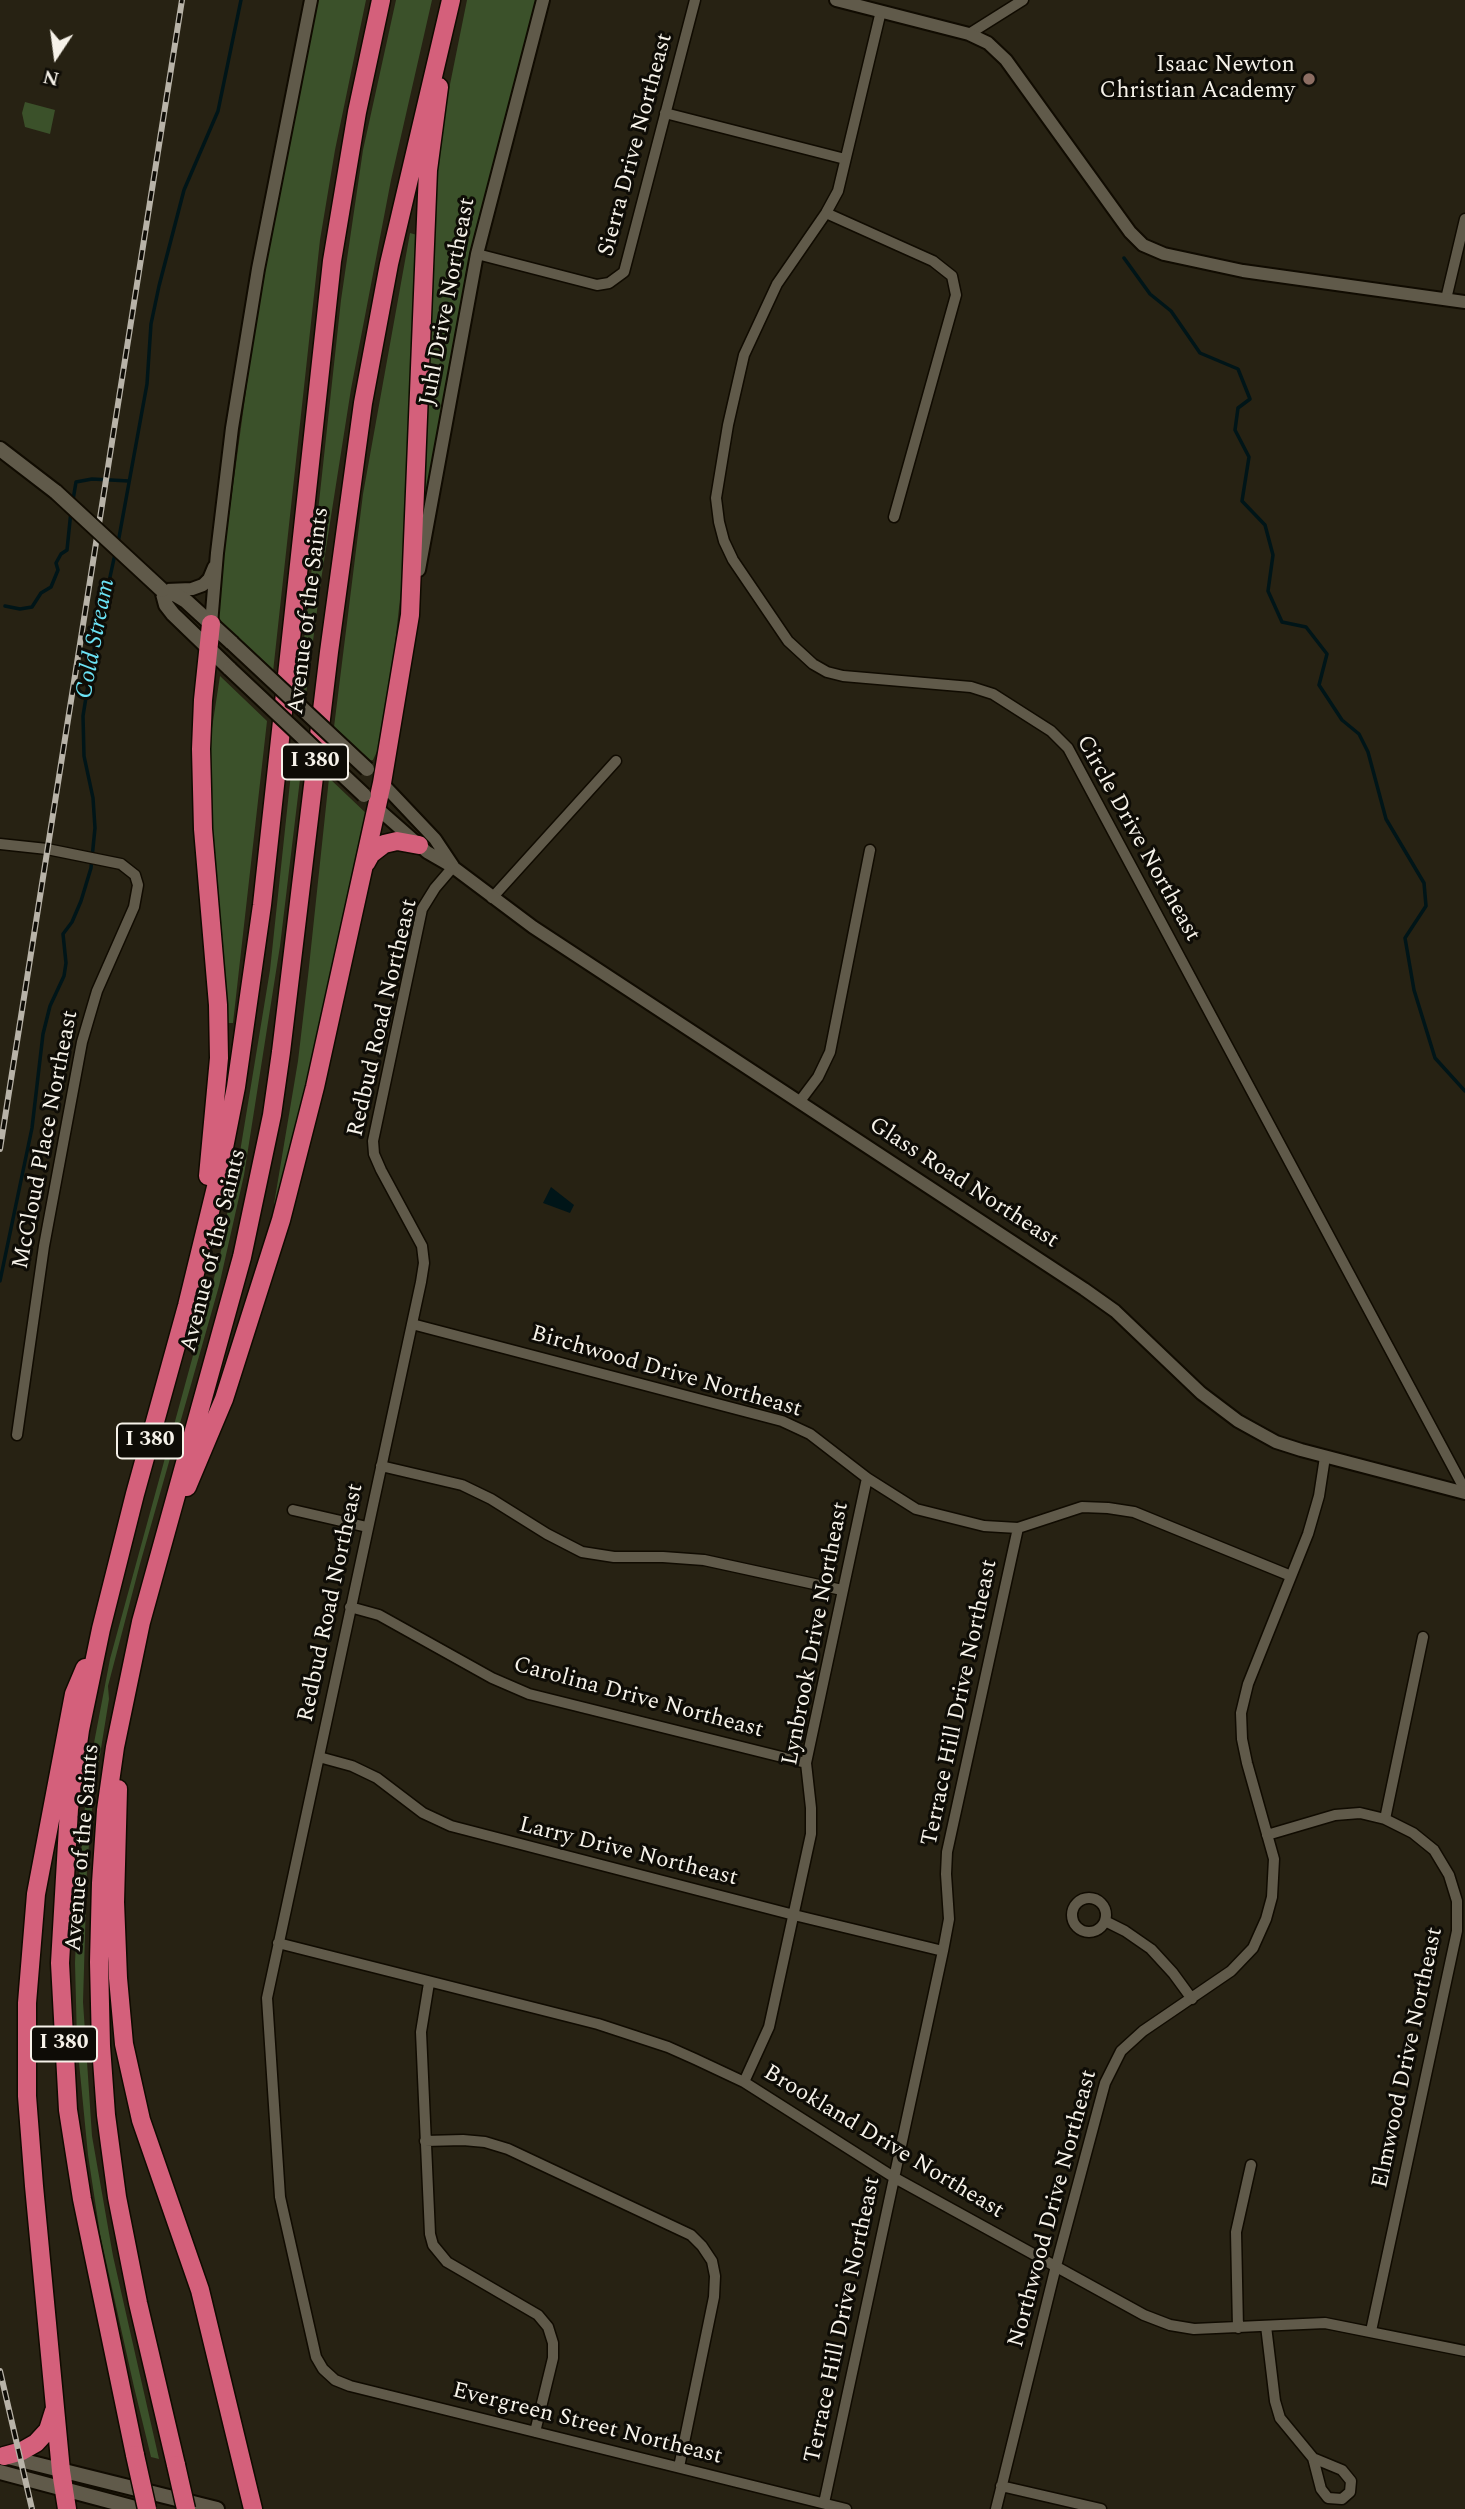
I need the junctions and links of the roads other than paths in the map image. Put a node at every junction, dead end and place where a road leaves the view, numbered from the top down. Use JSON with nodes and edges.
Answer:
{"nodes":[{"id":1,"x":311,"y":0,"type":"edge"},
{"id":2,"x":381,"y":0,"type":"edge"},
{"id":3,"x":451,"y":0,"type":"edge"},
{"id":4,"x":543,"y":0,"type":"edge"},
{"id":5,"x":695,"y":0,"type":"edge"},
{"id":6,"x":836,"y":0,"type":"edge"},
{"id":7,"x":1023,"y":0,"type":"edge"},
{"id":8,"x":881,"y":11,"type":"junction"},
{"id":9,"x":969,"y":34,"type":"junction"},
{"id":10,"x":665,"y":113,"type":"junction"},
{"id":11,"x":845,"y":159,"type":"junction"},
{"id":12,"x":826,"y":213,"type":"junction"},
{"id":13,"x":1465,"y":219,"type":"edge"},
{"id":14,"x":477,"y":254,"type":"junction"},
{"id":15,"x":1447,"y":299,"type":"junction"},
{"id":16,"x":1465,"y":302,"type":"edge"},
{"id":17,"x":0,"y":449,"type":"edge"},
{"id":18,"x":894,"y":517,"type":"dead end"},
{"id":19,"x":217,"y":553,"type":"junction"},
{"id":20,"x":162,"y":590,"type":"junction"},
{"id":21,"x":410,"y":615,"type":"junction"},
{"id":22,"x":212,"y":624,"type":"junction"},
{"id":23,"x":209,"y":649,"type":"junction"},
{"id":24,"x":616,"y":761,"type":"dead end"},
{"id":25,"x":382,"y":783,"type":"junction"},
{"id":26,"x":370,"y":801,"type":"junction"},
{"id":27,"x":0,"y":844,"type":"edge"},
{"id":28,"x":419,"y":845,"type":"junction"},
{"id":29,"x":870,"y":849,"type":"dead end"},
{"id":30,"x":364,"y":866,"type":"junction"},
{"id":31,"x":453,"y":867,"type":"junction"},
{"id":32,"x":492,"y":898,"type":"junction"},
{"id":33,"x":800,"y":1101,"type":"junction"},
{"id":34,"x":201,"y":1252,"type":"junction"},
{"id":35,"x":412,"y":1324,"type":"junction"},
{"id":36,"x":17,"y":1435,"type":"dead end"},
{"id":37,"x":1325,"y":1457,"type":"junction"},
{"id":38,"x":381,"y":1466,"type":"junction"},
{"id":39,"x":867,"y":1478,"type":"junction"},
{"id":40,"x":1465,"y":1491,"type":"edge"},
{"id":41,"x":293,"y":1510,"type":"dead end"},
{"id":42,"x":169,"y":1522,"type":"junction"},
{"id":43,"x":367,"y":1527,"type":"junction"},
{"id":44,"x":1018,"y":1528,"type":"junction"},
{"id":45,"x":1291,"y":1576,"type":"junction"},
{"id":46,"x":842,"y":1590,"type":"junction"},
{"id":47,"x":350,"y":1608,"type":"junction"},
{"id":48,"x":101,"y":1629,"type":"junction"},
{"id":49,"x":1423,"y":1637,"type":"dead end"},
{"id":50,"x":115,"y":1747,"type":"junction"},
{"id":51,"x":319,"y":1757,"type":"junction"},
{"id":52,"x":806,"y":1763,"type":"junction"},
{"id":53,"x":1385,"y":1819,"type":"junction"},
{"id":54,"x":1267,"y":1835,"type":"junction"},
{"id":55,"x":794,"y":1915,"type":"junction"},
{"id":56,"x":1105,"y":1921,"type":"dead end"},
{"id":57,"x":278,"y":1944,"type":"junction"},
{"id":58,"x":943,"y":1951,"type":"junction"},
{"id":59,"x":429,"y":1983,"type":"junction"},
{"id":60,"x":1192,"y":1999,"type":"junction"},
{"id":61,"x":744,"y":2082,"type":"junction"},
{"id":62,"x":425,"y":2141,"type":"junction"},
{"id":63,"x":1251,"y":2165,"type":"dead end"},
{"id":64,"x":895,"y":2178,"type":"junction"},
{"id":65,"x":1056,"y":2266,"type":"junction"},
{"id":66,"x":1266,"y":2326,"type":"junction"},
{"id":67,"x":1238,"y":2328,"type":"junction"},
{"id":68,"x":1371,"y":2331,"type":"junction"},
{"id":69,"x":1465,"y":2351,"type":"edge"},
{"id":70,"x":323,"y":2368,"type":"joint"},
{"id":71,"x":56,"y":2405,"type":"junction"},
{"id":72,"x":535,"y":2432,"type":"junction"},
{"id":73,"x":1313,"y":2458,"type":"junction"},
{"id":74,"x":1,"y":2462,"type":"edge"},
{"id":75,"x":679,"y":2467,"type":"junction"},
{"id":76,"x":61,"y":2471,"type":"junction"},
{"id":77,"x":1001,"y":2486,"type":"junction"},
{"id":78,"x":64,"y":2490,"type":"junction"},
{"id":79,"x":824,"y":2503,"type":"junction"},
{"id":80,"x":67,"y":2509,"type":"edge"},
{"id":81,"x":139,"y":2509,"type":"edge"},
{"id":82,"x":147,"y":2509,"type":"edge"},
{"id":83,"x":186,"y":2509,"type":"edge"},
{"id":84,"x":217,"y":2509,"type":"edge"},
{"id":85,"x":253,"y":2509,"type":"edge"},
{"id":86,"x":846,"y":2509,"type":"edge"},
{"id":87,"x":996,"y":2509,"type":"edge"},
{"id":88,"x":1101,"y":2509,"type":"edge"}],
"edges":[{"from":1,"to":19,"type":"street"},
{"from":2,"to":34,"type":"highway","name":"Avenue of the Saints","number":"I 380"},
{"from":3,"to":21,"type":"highway"},
{"from":3,"to":42,"type":"highway","name":"Avenue of the Saints","number":"I 380"},
{"from":4,"to":14,"type":"street","name":"Juhl Drive Northeast"},
{"from":5,"to":10,"type":"street","name":"Sierra Drive Northeast"},
{"from":6,"to":8,"type":"street"},
{"from":7,"to":9,"type":"street"},
{"from":8,"to":9,"type":"street"},
{"from":8,"to":11,"type":"street","name":"Circle Drive Northeast"},
{"from":9,"to":15,"type":"street"},
{"from":10,"to":11,"type":"street"},
{"from":10,"to":14,"type":"street","name":"Sierra Drive Northeast"},
{"from":11,"to":12,"type":"street","name":"Circle Drive Northeast"},
{"from":12,"to":18,"type":"street"},
{"from":12,"to":40,"type":"street","name":"Circle Drive Northeast"},
{"from":13,"to":15,"type":"street"},
{"from":14,"to":21,"type":"street","name":"Juhl Drive Northeast"},
{"from":15,"to":16,"type":"street"},
{"from":17,"to":20,"type":"main road","bridge":true},
{"from":19,"to":20,"type":"street"},
{"from":19,"to":22,"type":"street"},
{"from":20,"to":22,"type":"main road"},
{"from":20,"to":23,"type":"main road"},
{"from":21,"to":25,"type":"highway"},
{"from":22,"to":23,"type":"highway"},
{"from":22,"to":25,"type":"main road","bridge":true},
{"from":23,"to":26,"type":"main road","bridge":true},
{"from":23,"to":34,"type":"highway"},
{"from":24,"to":32,"type":"street"},
{"from":25,"to":26,"type":"highway"},
{"from":25,"to":31,"type":"street"},
{"from":26,"to":28,"type":"street"},
{"from":26,"to":30,"type":"highway"},
{"from":27,"to":36,"type":"street","name":"McCloud Place Northeast"},
{"from":28,"to":30,"type":"highway"},
{"from":28,"to":31,"type":"street"},
{"from":29,"to":33,"type":"street"},
{"from":30,"to":42,"type":"highway"},
{"from":31,"to":32,"type":"street","name":"Glass Road Northeast"},
{"from":31,"to":35,"type":"street","name":"Redbud Road Northeast"},
{"from":32,"to":33,"type":"street","name":"Glass Road Northeast"},
{"from":33,"to":37,"type":"street","name":"Glass Road Northeast"},
{"from":34,"to":48,"type":"highway","name":"Avenue of the Saints","number":"I 380"},
{"from":35,"to":38,"type":"street","name":"Redbud Road Northeast"},
{"from":35,"to":39,"type":"street","name":"Birchwood Drive Northeast"},
{"from":37,"to":40,"type":"street","name":"Glass Road Northeast"},
{"from":37,"to":45,"type":"street","name":"Northwood Drive Northeast"},
{"from":38,"to":43,"type":"street","name":"Redbud Road Northeast"},
{"from":38,"to":46,"type":"street"},
{"from":39,"to":44,"type":"street","name":"Birchwood Drive Northeast"},
{"from":39,"to":46,"type":"street","name":"Lynbrook Drive Northeast"},
{"from":41,"to":43,"type":"street"},
{"from":42,"to":50,"type":"highway","name":"Avenue of the Saints","number":"I 380"},
{"from":43,"to":47,"type":"street","name":"Redbud Road Northeast"},
{"from":44,"to":45,"type":"street","name":"Birchwood Drive Northeast"},
{"from":44,"to":58,"type":"street","name":"Terrace Hill Drive Northeast"},
{"from":45,"to":54,"type":"street","name":"Northwood Drive Northeast"},
{"from":46,"to":52,"type":"street","name":"Lynbrook Drive Northeast"},
{"from":47,"to":51,"type":"street","name":"Redbud Road Northeast"},
{"from":47,"to":52,"type":"street","name":"Carolina Drive Northeast"},
{"from":48,"to":71,"type":"highway"},
{"from":48,"to":82,"type":"highway","name":"Avenue of the Saints","number":"I 380","bridge":true},
{"from":49,"to":53,"type":"street"},
{"from":50,"to":83,"type":"highway","name":"Avenue of the Saints","number":"I 380","bridge":true},
{"from":50,"to":85,"type":"highway"},
{"from":51,"to":55,"type":"street","name":"Larry Drive Northeast"},
{"from":51,"to":57,"type":"street","name":"Redbud Road Northeast"},
{"from":52,"to":55,"type":"street","name":"Lynbrook Drive Northeast"},
{"from":53,"to":54,"type":"street","name":"Elmwood Drive Northeast"},
{"from":53,"to":68,"type":"street","name":"Elmwood Drive Northeast"},
{"from":54,"to":60,"type":"street","name":"Northwood Drive Northeast"},
{"from":55,"to":58,"type":"street","name":"Larry Drive Northeast"},
{"from":55,"to":61,"type":"street","name":"Lynbrook Drive Northeast"},
{"from":56,"to":60,"type":"street"},
{"from":57,"to":59,"type":"street","name":"Brookland Drive Northeast"},
{"from":57,"to":70,"type":"street","name":"Redbud Road Northeast"},
{"from":58,"to":64,"type":"street","name":"Terrace Hill Drive Northeast"},
{"from":59,"to":61,"type":"street","name":"Brookland Drive Northeast"},
{"from":59,"to":62,"type":"street"},
{"from":60,"to":65,"type":"street","name":"Northwood Drive Northeast"},
{"from":61,"to":64,"type":"street","name":"Brookland Drive Northeast"},
{"from":62,"to":72,"type":"street"},
{"from":62,"to":75,"type":"street"},
{"from":63,"to":67,"type":"street"},
{"from":64,"to":65,"type":"street","name":"Brookland Drive Northeast"},
{"from":64,"to":79,"type":"street","name":"Terrace Hill Drive Northeast"},
{"from":65,"to":67,"type":"street","name":"Brookland Drive Northeast"},
{"from":65,"to":77,"type":"street","name":"Northwood Drive Northeast"},
{"from":66,"to":67,"type":"street","name":"Brookland Drive Northeast"},
{"from":66,"to":68,"type":"street","name":"Brookland Drive Northeast"},
{"from":66,"to":73,"type":"street"},
{"from":68,"to":69,"type":"street","name":"Brookland Drive Northeast"},
{"from":70,"to":72,"type":"street","name":"Evergreen Street Northeast"},
{"from":71,"to":74,"type":"highway"},
{"from":71,"to":76,"type":"highway"},
{"from":72,"to":75,"type":"street","name":"Evergreen Street Northeast"},
{"from":73,"to":73,"type":"street"},
{"from":74,"to":76,"type":"main road"},
{"from":74,"to":78,"type":"main road"},
{"from":75,"to":79,"type":"street","name":"Evergreen Street Northeast"},
{"from":76,"to":78,"type":"highway"},
{"from":76,"to":84,"type":"main road"},
{"from":77,"to":87,"type":"street","name":"Northwood Drive Northeast"},
{"from":77,"to":88,"type":"street"},
{"from":78,"to":80,"type":"highway"},
{"from":78,"to":81,"type":"main road"},
{"from":79,"to":86,"type":"street","name":"Evergreen Street Northeast"}]}
